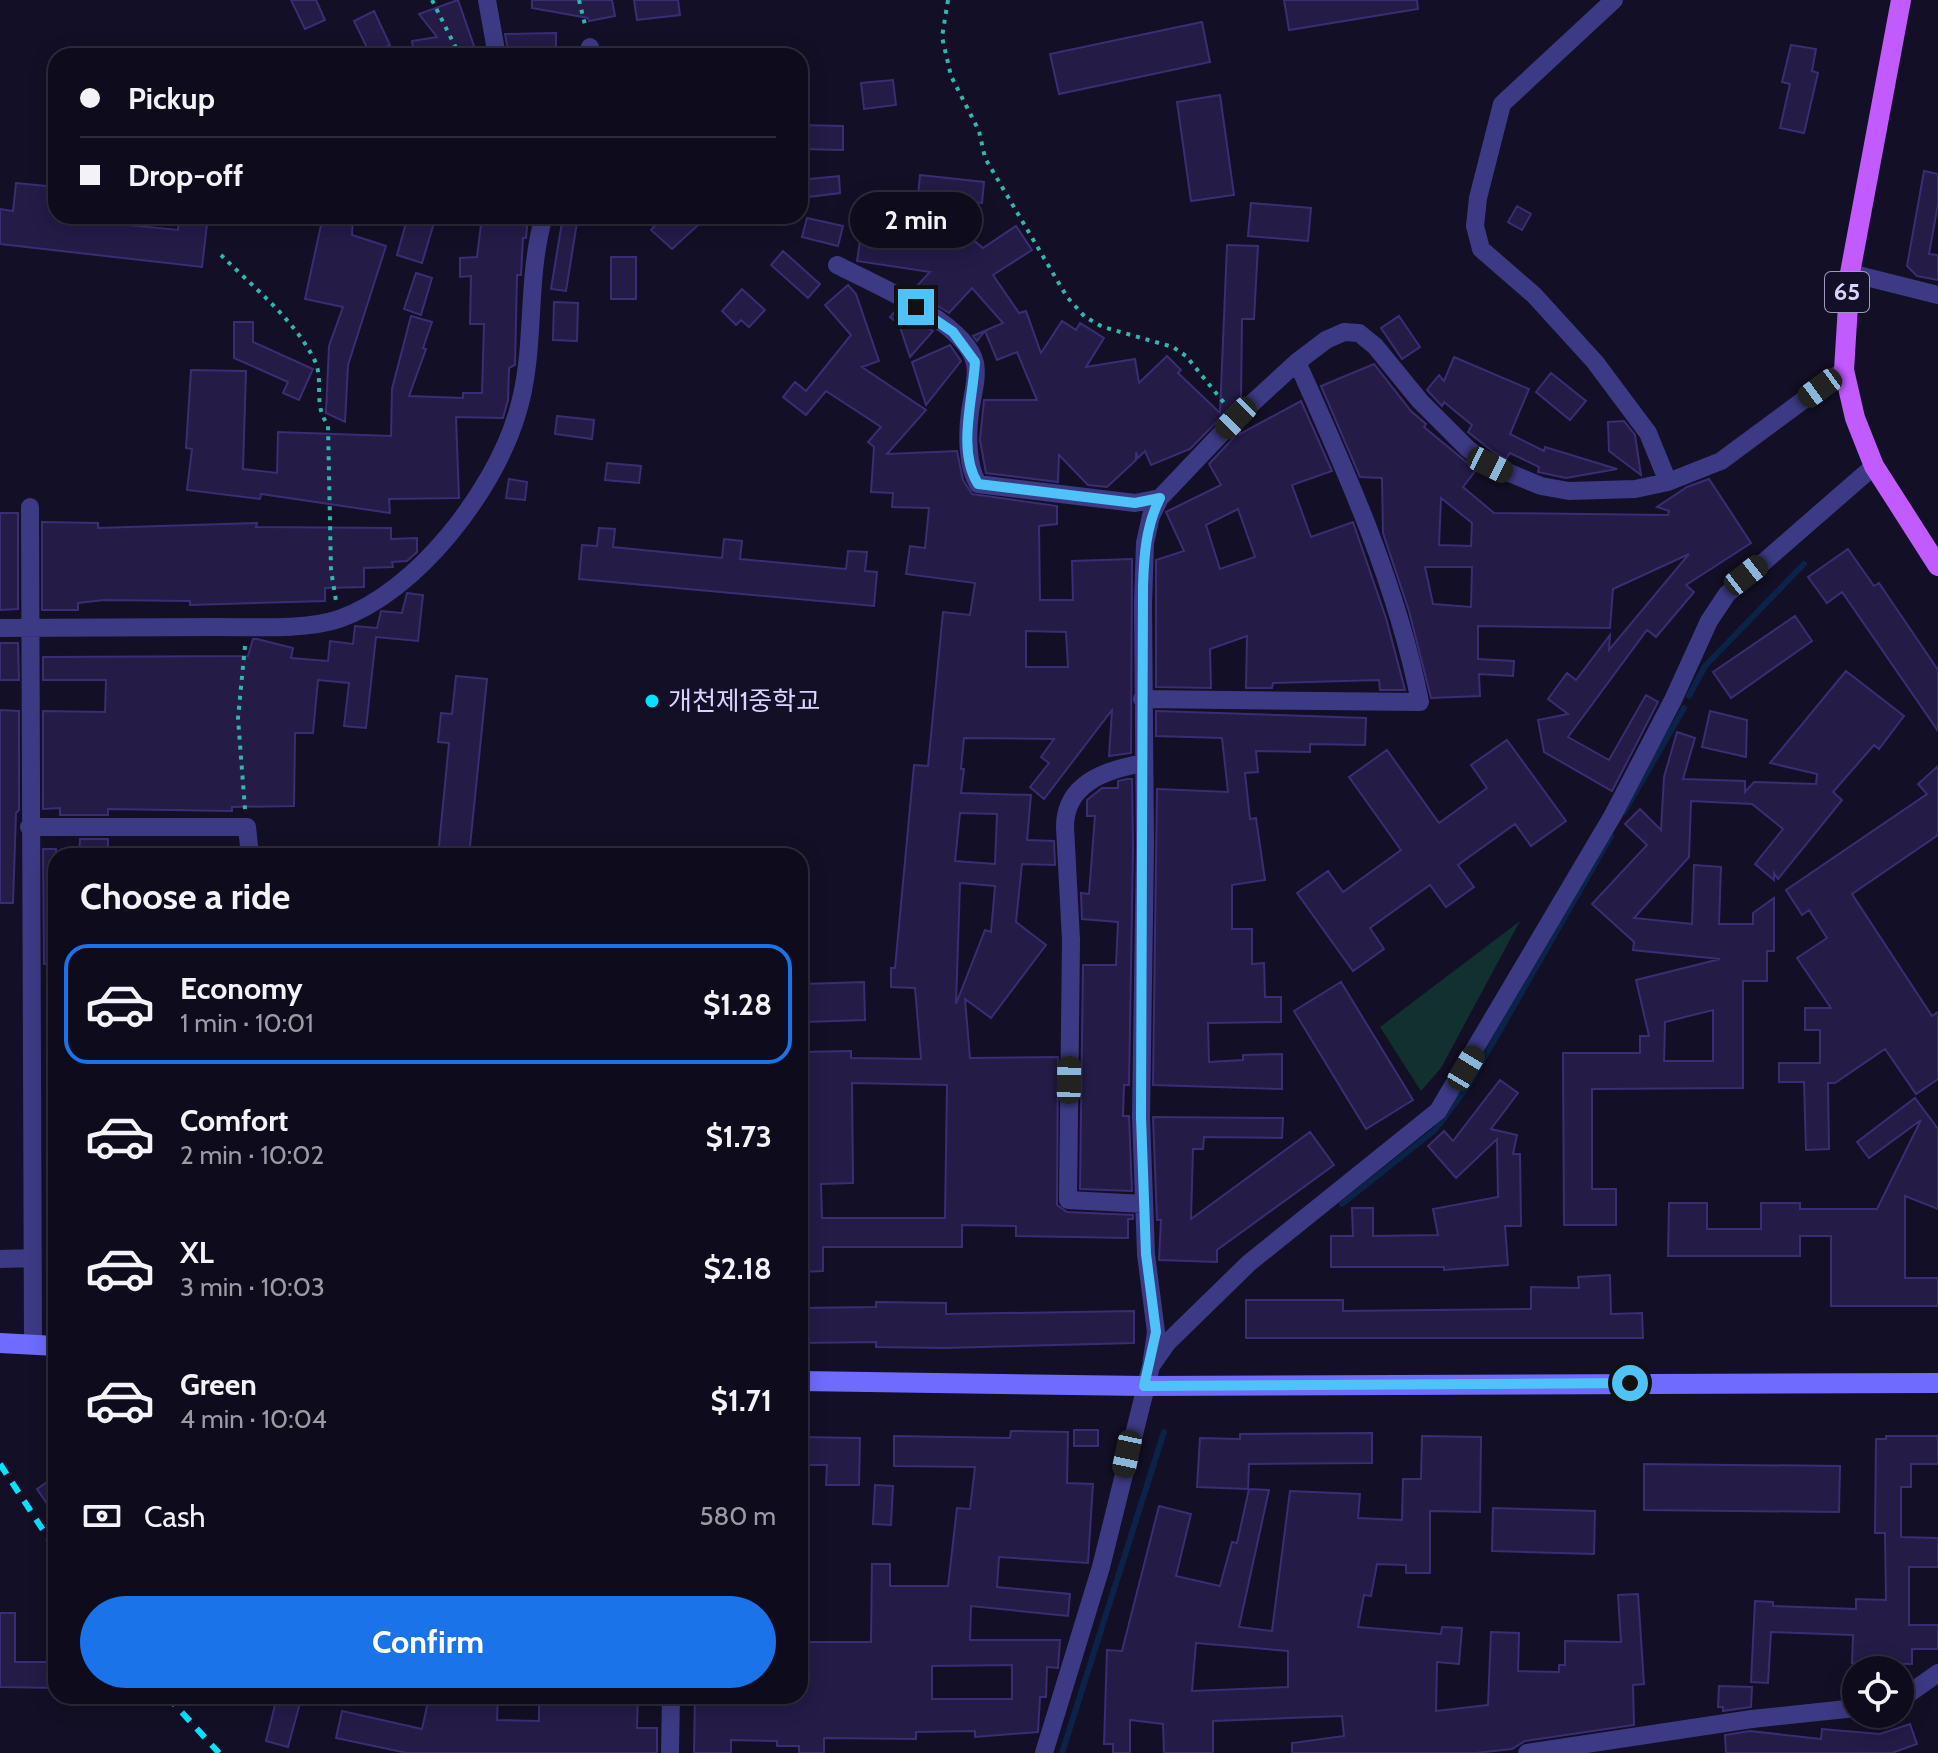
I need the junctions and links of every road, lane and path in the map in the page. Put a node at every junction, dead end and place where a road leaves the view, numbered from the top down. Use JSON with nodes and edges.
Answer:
{"nodes":[{"id":1,"x":432,"y":0,"type":"edge"},
{"id":2,"x":487,"y":0,"type":"edge"},
{"id":3,"x":579,"y":0,"type":"edge"},
{"id":4,"x":948,"y":0,"type":"edge"},
{"id":5,"x":1614,"y":0,"type":"edge"},
{"id":6,"x":1901,"y":0,"type":"edge"},
{"id":7,"x":456,"y":48,"type":"edge"},
{"id":8,"x":496,"y":48,"type":"edge"},
{"id":9,"x":589,"y":48,"type":"edge"},
{"id":10,"x":542,"y":224,"type":"edge"},
{"id":11,"x":221,"y":255,"type":"dead end"},
{"id":12,"x":837,"y":265,"type":"dead end"},
{"id":13,"x":1850,"y":273,"type":"junction"},
{"id":14,"x":1938,"y":295,"type":"edge"},
{"id":15,"x":1297,"y":362,"type":"junction"},
{"id":16,"x":1844,"y":370,"type":"junction"},
{"id":17,"x":1236,"y":418,"type":"junction"},
{"id":18,"x":1874,"y":466,"type":"junction"},
{"id":19,"x":1668,"y":482,"type":"junction"},
{"id":20,"x":1160,"y":498,"type":"junction"},
{"id":21,"x":30,"y":507,"type":"dead end"},
{"id":22,"x":1938,"y":566,"type":"edge"},
{"id":23,"x":338,"y":620,"type":"junction"},
{"id":24,"x":248,"y":627,"type":"junction"},
{"id":25,"x":0,"y":628,"type":"edge"},
{"id":26,"x":28,"y":628,"type":"junction"},
{"id":27,"x":1142,"y":699,"type":"junction"},
{"id":28,"x":1143,"y":763,"type":"junction"},
{"id":29,"x":29,"y":827,"type":"junction"},
{"id":30,"x":247,"y":827,"type":"junction"},
{"id":31,"x":249,"y":848,"type":"edge"},
{"id":32,"x":1144,"y":1204,"type":"junction"},
{"id":33,"x":32,"y":1258,"type":"junction"},
{"id":34,"x":0,"y":1259,"type":"edge"},
{"id":35,"x":0,"y":1343,"type":"edge"},
{"id":36,"x":33,"y":1345,"type":"junction"},
{"id":37,"x":48,"y":1346,"type":"edge"},
{"id":38,"x":1147,"y":1376,"type":"junction"},
{"id":39,"x":808,"y":1381,"type":"edge"},
{"id":40,"x":1938,"y":1383,"type":"edge"},
{"id":41,"x":1938,"y":1673,"type":"edge"},
{"id":42,"x":1914,"y":1690,"type":"edge"},
{"id":43,"x":671,"y":1704,"type":"edge"},
{"id":44,"x":1842,"y":1709,"type":"edge"},
{"id":45,"x":670,"y":1753,"type":"edge"},
{"id":46,"x":1044,"y":1753,"type":"edge"},
{"id":47,"x":1527,"y":1753,"type":"edge"}],
"edges":[{"from":1,"to":7,"type":"path"},
{"from":2,"to":8,"type":"street"},
{"from":3,"to":9,"type":"path"},
{"from":4,"to":17,"type":"path"},
{"from":5,"to":19,"type":"street"},
{"from":6,"to":13,"type":"main road","number":"65"},
{"from":10,"to":23,"type":"street"},
{"from":11,"to":23,"type":"path"},
{"from":12,"to":20,"type":"street"},
{"from":13,"to":14,"type":"street"},
{"from":13,"to":16,"type":"main road","number":"65"},
{"from":15,"to":17,"type":"street"},
{"from":15,"to":19,"type":"street"},
{"from":15,"to":27,"type":"street"},
{"from":16,"to":18,"type":"main road","number":"65"},
{"from":16,"to":19,"type":"street"},
{"from":17,"to":20,"type":"street"},
{"from":18,"to":22,"type":"main road","number":"65"},
{"from":18,"to":38,"type":"street"},
{"from":20,"to":27,"type":"street"},
{"from":21,"to":26,"type":"street"},
{"from":23,"to":24,"type":"street"},
{"from":24,"to":26,"type":"street"},
{"from":24,"to":30,"type":"path"},
{"from":25,"to":26,"type":"street"},
{"from":26,"to":29,"type":"street"},
{"from":27,"to":28,"type":"street"},
{"from":28,"to":32,"type":"street"},
{"from":28,"to":32,"type":"street"},
{"from":29,"to":30,"type":"street"},
{"from":29,"to":33,"type":"street"},
{"from":30,"to":31,"type":"street"},
{"from":32,"to":38,"type":"street"},
{"from":33,"to":34,"type":"street"},
{"from":33,"to":36,"type":"street"},
{"from":35,"to":36,"type":"main road"},
{"from":36,"to":37,"type":"main road"},
{"from":38,"to":39,"type":"main road"},
{"from":38,"to":40,"type":"main road"},
{"from":38,"to":46,"type":"street"},
{"from":41,"to":42,"type":"street"},
{"from":43,"to":45,"type":"street"},
{"from":44,"to":47,"type":"street"}]}
